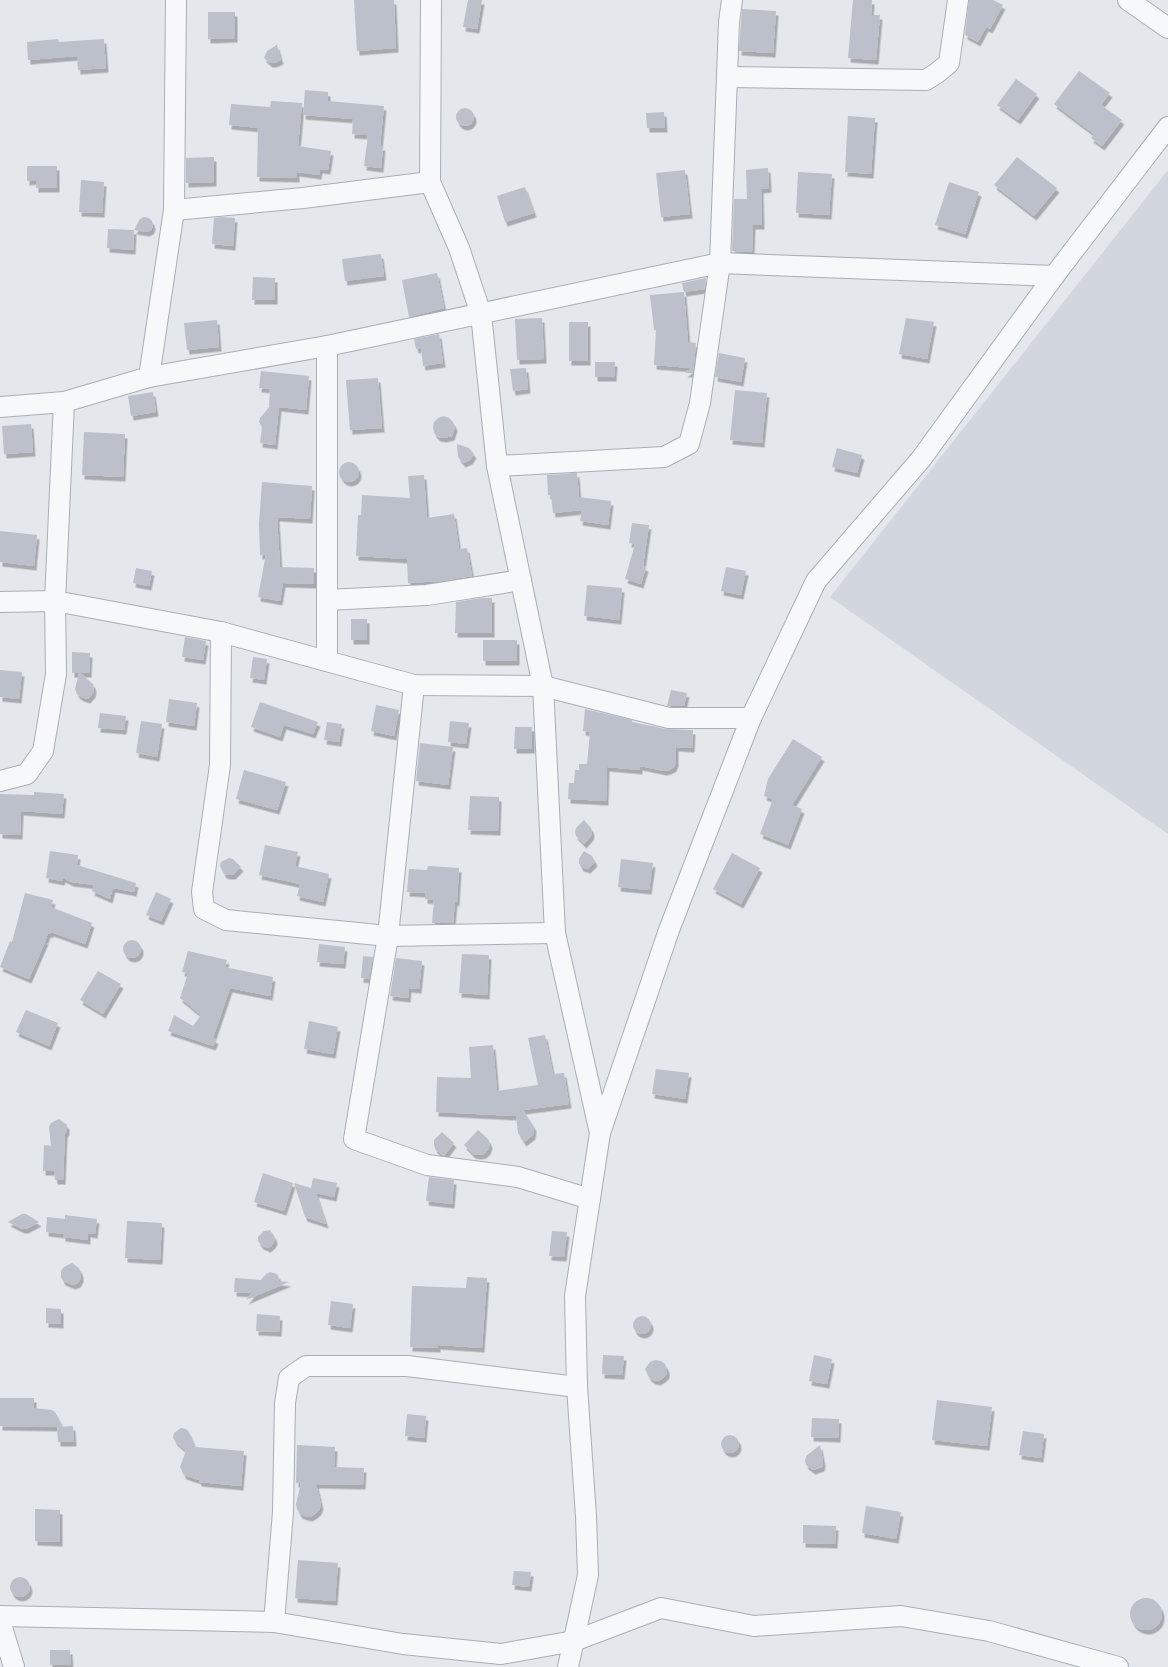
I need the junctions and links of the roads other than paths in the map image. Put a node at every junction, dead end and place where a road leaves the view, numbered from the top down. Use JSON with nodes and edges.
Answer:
{"nodes":[{"id":1,"x":176,"y":0,"type":"edge"},
{"id":2,"x":432,"y":0,"type":"edge"},
{"id":3,"x":732,"y":0,"type":"edge"},
{"id":4,"x":958,"y":0,"type":"edge"},
{"id":5,"x":1128,"y":0,"type":"edge"},
{"id":6,"x":1168,"y":28,"type":"edge"},
{"id":7,"x":727,"y":77,"type":"junction"},
{"id":8,"x":1168,"y":127,"type":"edge"},
{"id":9,"x":430,"y":182,"type":"junction"},
{"id":10,"x":174,"y":210,"type":"junction"},
{"id":11,"x":720,"y":263,"type":"junction"},
{"id":12,"x":1054,"y":276,"type":"junction"},
{"id":13,"x":481,"y":314,"type":"junction"},
{"id":14,"x":327,"y":346,"type":"junction"},
{"id":15,"x":149,"y":377,"type":"junction"},
{"id":16,"x":64,"y":402,"type":"junction"},
{"id":17,"x":0,"y":406,"type":"edge"},
{"id":18,"x":497,"y":466,"type":"junction"},
{"id":19,"x":521,"y":580,"type":"junction"},
{"id":20,"x":327,"y":600,"type":"junction"},
{"id":21,"x":55,"y":601,"type":"junction"},
{"id":22,"x":0,"y":602,"type":"edge"},
{"id":23,"x":221,"y":632,"type":"junction"},
{"id":24,"x":327,"y":661,"type":"junction"},
{"id":25,"x":414,"y":685,"type":"junction"},
{"id":26,"x":543,"y":686,"type":"junction"},
{"id":27,"x":751,"y":718,"type":"junction"},
{"id":28,"x":0,"y":781,"type":"edge"},
{"id":29,"x":555,"y":932,"type":"junction"},
{"id":30,"x":388,"y":936,"type":"junction"},
{"id":31,"x":600,"y":1133,"type":"junction"},
{"id":32,"x":590,"y":1199,"type":"junction"},
{"id":33,"x":577,"y":1387,"type":"junction"},
{"id":34,"x":0,"y":1616,"type":"edge"},
{"id":35,"x":0,"y":1621,"type":"edge"},
{"id":36,"x":274,"y":1622,"type":"junction"},
{"id":37,"x":574,"y":1641,"type":"junction"},
{"id":38,"x":14,"y":1667,"type":"edge"},
{"id":39,"x":568,"y":1667,"type":"edge"},
{"id":40,"x":1118,"y":1667,"type":"edge"}],
"edges":[{"from":1,"to":10,"type":"street"},
{"from":2,"to":9,"type":"street"},
{"from":3,"to":7,"type":"street"},
{"from":4,"to":7,"type":"street"},
{"from":5,"to":6,"type":"street"},
{"from":7,"to":11,"type":"street"},
{"from":8,"to":12,"type":"street"},
{"from":9,"to":10,"type":"street"},
{"from":9,"to":13,"type":"street"},
{"from":10,"to":15,"type":"street"},
{"from":11,"to":12,"type":"street"},
{"from":11,"to":13,"type":"street"},
{"from":11,"to":18,"type":"street"},
{"from":12,"to":27,"type":"street"},
{"from":13,"to":14,"type":"street"},
{"from":13,"to":18,"type":"street"},
{"from":14,"to":15,"type":"street"},
{"from":14,"to":20,"type":"street"},
{"from":15,"to":16,"type":"street"},
{"from":16,"to":17,"type":"street"},
{"from":16,"to":21,"type":"street"},
{"from":18,"to":19,"type":"street"},
{"from":19,"to":20,"type":"street"},
{"from":19,"to":26,"type":"street"},
{"from":20,"to":24,"type":"street"},
{"from":21,"to":22,"type":"street"},
{"from":21,"to":23,"type":"street"},
{"from":21,"to":28,"type":"street"},
{"from":23,"to":24,"type":"street"},
{"from":23,"to":30,"type":"street"},
{"from":24,"to":25,"type":"street"},
{"from":25,"to":26,"type":"street"},
{"from":25,"to":30,"type":"street"},
{"from":26,"to":27,"type":"street"},
{"from":26,"to":29,"type":"street"},
{"from":27,"to":31,"type":"street"},
{"from":29,"to":30,"type":"street"},
{"from":29,"to":31,"type":"street"},
{"from":30,"to":32,"type":"street"},
{"from":31,"to":32,"type":"street"},
{"from":32,"to":33,"type":"street"},
{"from":33,"to":36,"type":"street"},
{"from":33,"to":37,"type":"street"},
{"from":34,"to":36,"type":"street"},
{"from":35,"to":38,"type":"street"},
{"from":36,"to":37,"type":"street"},
{"from":37,"to":39,"type":"street"},
{"from":37,"to":40,"type":"street"}]}
